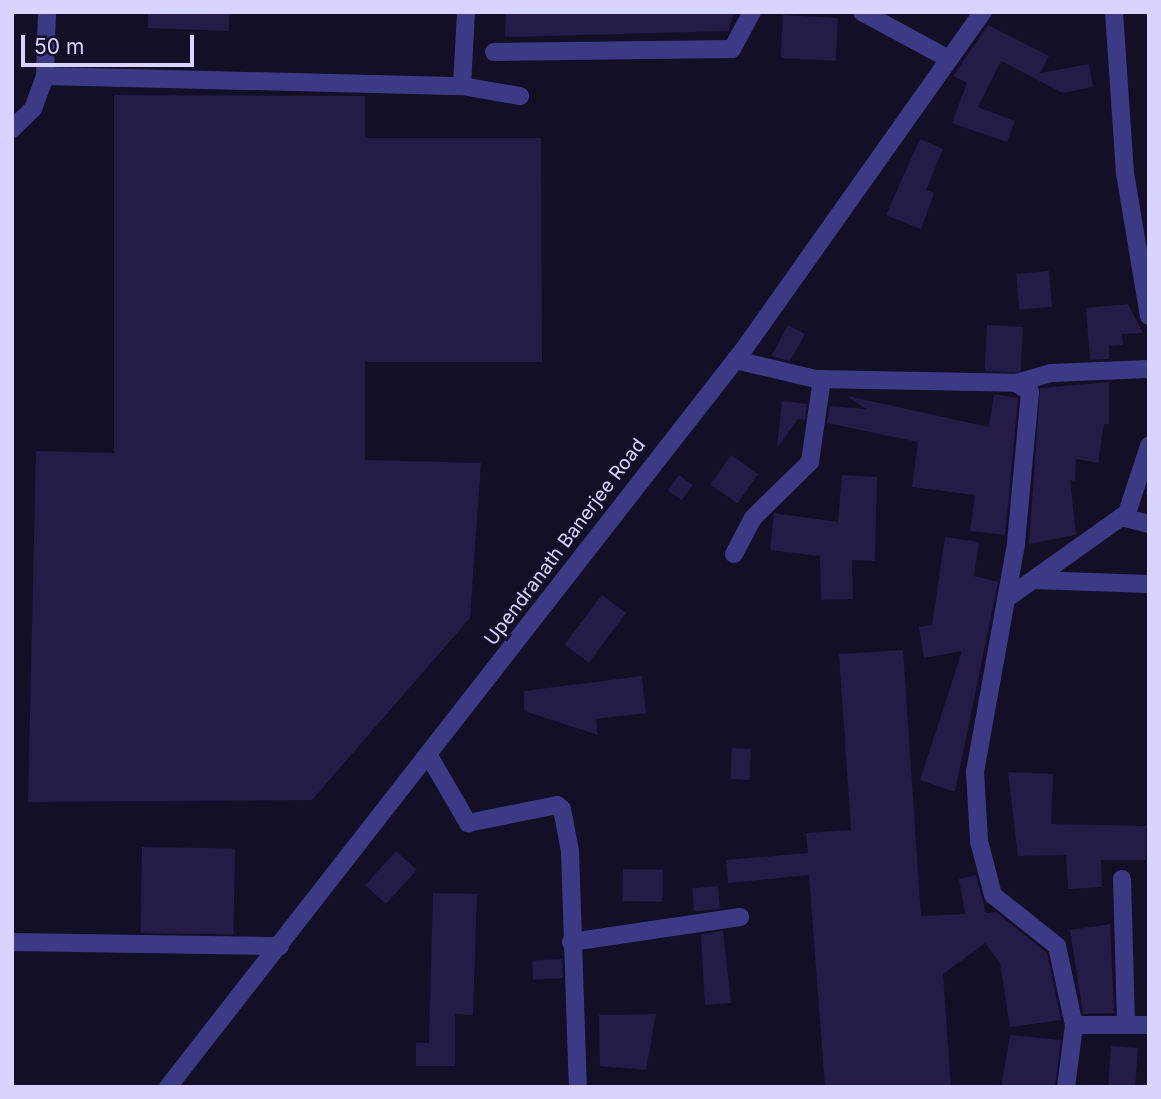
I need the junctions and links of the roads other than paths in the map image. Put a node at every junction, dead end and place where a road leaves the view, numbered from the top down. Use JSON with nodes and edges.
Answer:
{"nodes":[{"id":1,"x":47,"y":12,"type":"edge"},
{"id":2,"x":466,"y":12,"type":"edge"},
{"id":3,"x":752,"y":12,"type":"edge"},
{"id":4,"x":862,"y":12,"type":"edge"},
{"id":5,"x":983,"y":12,"type":"edge"},
{"id":6,"x":1114,"y":12,"type":"edge"},
{"id":7,"x":494,"y":52,"type":"dead end"},
{"id":8,"x":949,"y":59,"type":"junction"},
{"id":9,"x":45,"y":76,"type":"junction"},
{"id":10,"x":462,"y":86,"type":"junction"},
{"id":11,"x":520,"y":96,"type":"dead end"},
{"id":12,"x":12,"y":129,"type":"edge"},
{"id":13,"x":1143,"y":242,"type":"edge"},
{"id":14,"x":1149,"y":316,"type":"edge"},
{"id":15,"x":735,"y":360,"type":"junction"},
{"id":16,"x":1149,"y":369,"type":"edge"},
{"id":17,"x":821,"y":379,"type":"junction"},
{"id":18,"x":1016,"y":383,"type":"junction"},
{"id":19,"x":1149,"y":446,"type":"edge"},
{"id":20,"x":1121,"y":517,"type":"junction"},
{"id":21,"x":1149,"y":524,"type":"edge"},
{"id":22,"x":734,"y":554,"type":"dead end"},
{"id":23,"x":1034,"y":580,"type":"junction"},
{"id":24,"x":1149,"y":584,"type":"edge"},
{"id":25,"x":1006,"y":599,"type":"junction"},
{"id":26,"x":429,"y":757,"type":"junction"},
{"id":27,"x":1122,"y":879,"type":"dead end"},
{"id":28,"x":740,"y":917,"type":"dead end"},
{"id":29,"x":12,"y":942,"type":"edge"},
{"id":30,"x":571,"y":942,"type":"junction"},
{"id":31,"x":280,"y":946,"type":"junction"},
{"id":32,"x":1074,"y":1025,"type":"junction"},
{"id":33,"x":1126,"y":1025,"type":"junction"},
{"id":34,"x":1149,"y":1025,"type":"edge"},
{"id":35,"x":168,"y":1087,"type":"edge"},
{"id":36,"x":578,"y":1087,"type":"edge"},
{"id":37,"x":1066,"y":1087,"type":"edge"}],
"edges":[{"from":1,"to":9,"type":"street"},
{"from":2,"to":10,"type":"street"},
{"from":3,"to":7,"type":"street"},
{"from":4,"to":8,"type":"street"},
{"from":5,"to":8,"type":"street","name":"Upendranath Banerjee Road"},
{"from":6,"to":13,"type":"street"},
{"from":8,"to":15,"type":"street","name":"Upendranath Banerjee Road"},
{"from":9,"to":10,"type":"street"},
{"from":9,"to":12,"type":"street"},
{"from":10,"to":11,"type":"street"},
{"from":13,"to":14,"type":"street"},
{"from":15,"to":17,"type":"street"},
{"from":15,"to":26,"type":"street","name":"Upendranath Banerjee Road"},
{"from":16,"to":18,"type":"street"},
{"from":17,"to":18,"type":"street"},
{"from":17,"to":22,"type":"street"},
{"from":18,"to":25,"type":"street"},
{"from":19,"to":20,"type":"street"},
{"from":20,"to":21,"type":"street"},
{"from":20,"to":23,"type":"street"},
{"from":23,"to":24,"type":"street"},
{"from":23,"to":25,"type":"street"},
{"from":25,"to":32,"type":"street"},
{"from":26,"to":30,"type":"street"},
{"from":26,"to":31,"type":"street","name":"Upendranath Banerjee Road"},
{"from":27,"to":33,"type":"street"},
{"from":28,"to":30,"type":"street"},
{"from":29,"to":31,"type":"street"},
{"from":30,"to":36,"type":"street"},
{"from":31,"to":35,"type":"street","name":"Upendranath Banerjee Road"},
{"from":32,"to":33,"type":"street"},
{"from":32,"to":37,"type":"street"},
{"from":33,"to":34,"type":"street"}]}
